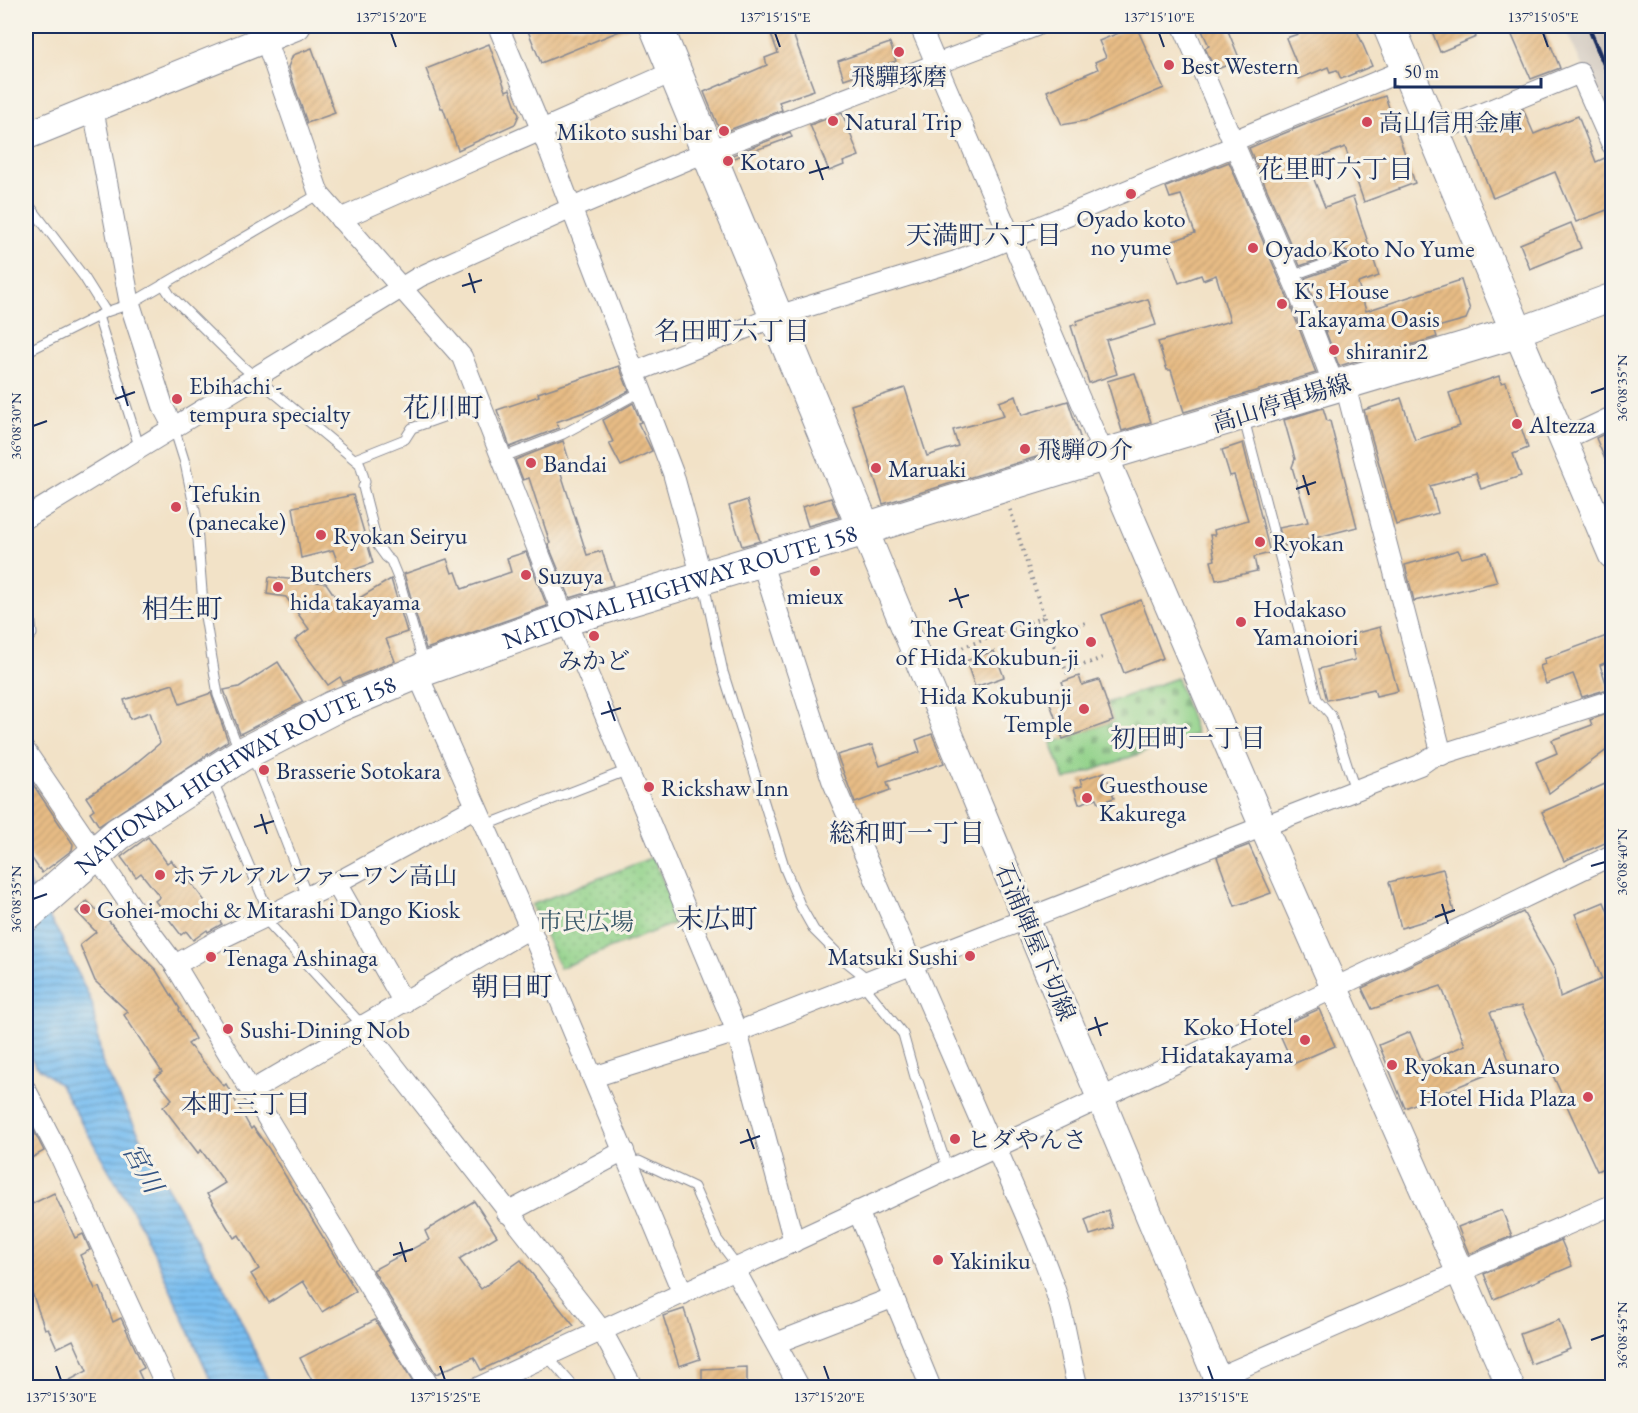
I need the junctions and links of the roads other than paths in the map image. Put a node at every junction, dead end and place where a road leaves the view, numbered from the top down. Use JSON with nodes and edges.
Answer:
{"nodes":[{"id":1,"x":29,"y":26,"type":"edge"},
{"id":2,"x":297,"y":26,"type":"edge"},
{"id":3,"x":498,"y":26,"type":"edge"},
{"id":4,"x":656,"y":26,"type":"edge"},
{"id":5,"x":920,"y":26,"type":"edge"},
{"id":6,"x":1036,"y":26,"type":"edge"},
{"id":7,"x":1183,"y":26,"type":"edge"},
{"id":8,"x":1389,"y":26,"type":"edge"},
{"id":9,"x":26,"y":32,"type":"edge"},
{"id":10,"x":255,"y":36,"type":"edge"},
{"id":11,"x":936,"y":64,"type":"junction"},
{"id":12,"x":1407,"y":69,"type":"junction"},
{"id":13,"x":675,"y":70,"type":"junction"},
{"id":14,"x":93,"y":108,"type":"junction"},
{"id":15,"x":541,"y":129,"type":"junction"},
{"id":16,"x":1434,"y":133,"type":"junction"},
{"id":17,"x":26,"y":136,"type":"edge"},
{"id":18,"x":1234,"y":143,"type":"junction"},
{"id":19,"x":1612,"y":145,"type":"edge"},
{"id":20,"x":708,"y":151,"type":"junction"},
{"id":21,"x":319,"y":194,"type":"junction"},
{"id":22,"x":26,"y":201,"type":"edge"},
{"id":23,"x":572,"y":208,"type":"junction"},
{"id":24,"x":340,"y":219,"type":"junction"},
{"id":25,"x":1012,"y":238,"type":"junction"},
{"id":26,"x":1345,"y":257,"type":"dead end"},
{"id":27,"x":1291,"y":276,"type":"junction"},
{"id":28,"x":164,"y":284,"type":"junction"},
{"id":29,"x":401,"y":288,"type":"junction"},
{"id":30,"x":1612,"y":297,"type":"edge"},
{"id":31,"x":130,"y":304,"type":"junction"},
{"id":32,"x":102,"y":314,"type":"junction"},
{"id":33,"x":777,"y":316,"type":"junction"},
{"id":34,"x":1517,"y":332,"type":"junction"},
{"id":35,"x":26,"y":352,"type":"edge"},
{"id":36,"x":256,"y":378,"type":"junction"},
{"id":37,"x":638,"y":381,"type":"junction"},
{"id":38,"x":1340,"y":386,"type":"junction"},
{"id":39,"x":480,"y":404,"type":"junction"},
{"id":40,"x":1612,"y":417,"type":"edge"},
{"id":41,"x":174,"y":428,"type":"junction"},
{"id":42,"x":1246,"y":428,"type":"dead end"},
{"id":43,"x":1563,"y":440,"type":"junction"},
{"id":44,"x":140,"y":448,"type":"junction"},
{"id":45,"x":1104,"y":455,"type":"junction"},
{"id":46,"x":501,"y":458,"type":"junction"},
{"id":47,"x":355,"y":459,"type":"junction"},
{"id":48,"x":26,"y":518,"type":"edge"},
{"id":49,"x":864,"y":529,"type":"junction"},
{"id":50,"x":1612,"y":555,"type":"edge"},
{"id":51,"x":761,"y":560,"type":"junction"},
{"id":52,"x":26,"y":576,"type":"edge"},
{"id":53,"x":702,"y":578,"type":"junction"},
{"id":54,"x":565,"y":619,"type":"junction"},
{"id":55,"x":26,"y":641,"type":"edge"},
{"id":56,"x":421,"y":671,"type":"junction"},
{"id":57,"x":1612,"y":700,"type":"edge"},
{"id":58,"x":26,"y":752,"type":"edge"},
{"id":59,"x":1442,"y":755,"type":"junction"},
{"id":60,"x":248,"y":759,"type":"junction"},
{"id":61,"x":628,"y":770,"type":"junction"},
{"id":62,"x":216,"y":788,"type":"dead end"},
{"id":63,"x":1355,"y":790,"type":"junction"},
{"id":64,"x":476,"y":807,"type":"junction"},
{"id":65,"x":484,"y":826,"type":"junction"},
{"id":66,"x":1263,"y":826,"type":"junction"},
{"id":67,"x":95,"y":855,"type":"junction"},
{"id":68,"x":1612,"y":855,"type":"edge"},
{"id":69,"x":336,"y":883,"type":"junction"},
{"id":70,"x":308,"y":896,"type":"junction"},
{"id":71,"x":37,"y":905,"type":"edge"},
{"id":72,"x":267,"y":917,"type":"junction"},
{"id":73,"x":1026,"y":917,"type":"junction"},
{"id":74,"x":530,"y":928,"type":"junction"},
{"id":75,"x":912,"y":964,"type":"junction"},
{"id":76,"x":175,"y":965,"type":"junction"},
{"id":77,"x":866,"y":981,"type":"junction"},
{"id":78,"x":1335,"y":989,"type":"junction"},
{"id":79,"x":404,"y":1003,"type":"junction"},
{"id":80,"x":362,"y":1025,"type":"junction"},
{"id":81,"x":737,"y":1032,"type":"junction"},
{"id":82,"x":593,"y":1077,"type":"junction"},
{"id":83,"x":26,"y":1090,"type":"edge"},
{"id":84,"x":251,"y":1091,"type":"junction"},
{"id":85,"x":1101,"y":1098,"type":"junction"},
{"id":86,"x":993,"y":1149,"type":"junction"},
{"id":87,"x":627,"y":1158,"type":"junction"},
{"id":88,"x":948,"y":1170,"type":"junction"},
{"id":89,"x":1612,"y":1205,"type":"edge"},
{"id":90,"x":858,"y":1211,"type":"junction"},
{"id":91,"x":507,"y":1213,"type":"junction"},
{"id":92,"x":794,"y":1242,"type":"junction"},
{"id":93,"x":737,"y":1269,"type":"junction"},
{"id":94,"x":1460,"y":1271,"type":"junction"},
{"id":95,"x":683,"y":1294,"type":"junction"},
{"id":96,"x":892,"y":1298,"type":"junction"},
{"id":97,"x":602,"y":1331,"type":"junction"},
{"id":98,"x":776,"y":1343,"type":"junction"},
{"id":99,"x":547,"y":1356,"type":"junction"},
{"id":100,"x":1213,"y":1384,"type":"edge"},
{"id":101,"x":167,"y":1388,"type":"edge"},
{"id":102,"x":430,"y":1388,"type":"edge"},
{"id":103,"x":477,"y":1388,"type":"edge"},
{"id":104,"x":575,"y":1388,"type":"edge"},
{"id":105,"x":633,"y":1388,"type":"edge"},
{"id":106,"x":800,"y":1388,"type":"edge"},
{"id":107,"x":931,"y":1388,"type":"edge"},
{"id":108,"x":1078,"y":1388,"type":"edge"},
{"id":109,"x":1511,"y":1388,"type":"edge"}],
"edges":[{"from":1,"to":9,"type":"lane"},
{"from":2,"to":10,"type":"street"},
{"from":3,"to":15,"type":"street"},
{"from":4,"to":13,"type":"highway","name":"NATIONAL HIGHWAY ROUTE 158"},
{"from":5,"to":11,"type":"street"},
{"from":6,"to":11,"type":"street"},
{"from":7,"to":18,"type":"street"},
{"from":8,"to":12,"type":"main road"},
{"from":10,"to":14,"type":"street"},
{"from":10,"to":21,"type":"street"},
{"from":11,"to":20,"type":"street"},
{"from":11,"to":25,"type":"street"},
{"from":12,"to":16,"type":"main road"},
{"from":12,"to":18,"type":"street"},
{"from":13,"to":15,"type":"street"},
{"from":13,"to":20,"type":"highway","name":"NATIONAL HIGHWAY ROUTE 158"},
{"from":14,"to":17,"type":"street"},
{"from":14,"to":31,"type":"street"},
{"from":15,"to":23,"type":"street"},
{"from":15,"to":24,"type":"street"},
{"from":16,"to":19,"type":"street"},
{"from":16,"to":34,"type":"main road"},
{"from":18,"to":25,"type":"street"},
{"from":18,"to":27,"type":"street"},
{"from":20,"to":23,"type":"street"},
{"from":20,"to":33,"type":"highway","name":"NATIONAL HIGHWAY ROUTE 158"},
{"from":21,"to":24,"type":"street"},
{"from":21,"to":28,"type":"lane"},
{"from":22,"to":32,"type":"lane"},
{"from":23,"to":29,"type":"street"},
{"from":23,"to":37,"type":"street"},
{"from":24,"to":29,"type":"street"},
{"from":25,"to":33,"type":"street"},
{"from":25,"to":45,"type":"street"},
{"from":26,"to":27,"type":"lane"},
{"from":27,"to":38,"type":"street"},
{"from":28,"to":31,"type":"lane"},
{"from":28,"to":36,"type":"lane"},
{"from":29,"to":36,"type":"street"},
{"from":29,"to":39,"type":"street"},
{"from":30,"to":34,"type":"street"},
{"from":31,"to":32,"type":"lane"},
{"from":31,"to":41,"type":"street"},
{"from":32,"to":35,"type":"lane"},
{"from":32,"to":44,"type":"lane"},
{"from":33,"to":37,"type":"street"},
{"from":33,"to":49,"type":"highway","name":"NATIONAL HIGHWAY ROUTE 158"},
{"from":34,"to":38,"type":"main road","name":"高山停車場線"},
{"from":34,"to":43,"type":"street"},
{"from":36,"to":41,"type":"street"},
{"from":36,"to":47,"type":"lane"},
{"from":37,"to":46,"type":"lane"},
{"from":37,"to":53,"type":"street"},
{"from":38,"to":45,"type":"main road","name":"高山停車場線"},
{"from":38,"to":59,"type":"street"},
{"from":39,"to":46,"type":"street"},
{"from":39,"to":47,"type":"lane"},
{"from":40,"to":43,"type":"street"},
{"from":41,"to":44,"type":"street"},
{"from":41,"to":60,"type":"lane"},
{"from":42,"to":63,"type":"lane"},
{"from":43,"to":50,"type":"street"},
{"from":44,"to":48,"type":"street"},
{"from":45,"to":49,"type":"main road","name":"高山停車場線"},
{"from":45,"to":66,"type":"street"},
{"from":46,"to":54,"type":"street"},
{"from":47,"to":56,"type":"lane"},
{"from":49,"to":51,"type":"highway","name":"NATIONAL HIGHWAY ROUTE 158"},
{"from":49,"to":73,"type":"street","name":"石浦陣屋下切線"},
{"from":51,"to":53,"type":"highway","name":"NATIONAL HIGHWAY ROUTE 158"},
{"from":51,"to":75,"type":"street"},
{"from":52,"to":55,"type":"lane"},
{"from":53,"to":54,"type":"highway","name":"NATIONAL HIGHWAY ROUTE 158"},
{"from":53,"to":77,"type":"lane"},
{"from":54,"to":56,"type":"highway","name":"NATIONAL HIGHWAY ROUTE 158"},
{"from":54,"to":61,"type":"street"},
{"from":56,"to":60,"type":"highway","name":"NATIONAL HIGHWAY ROUTE 158"},
{"from":56,"to":64,"type":"street"},
{"from":57,"to":59,"type":"street"},
{"from":58,"to":67,"type":"street"},
{"from":59,"to":63,"type":"street"},
{"from":60,"to":67,"type":"highway","name":"NATIONAL HIGHWAY ROUTE 158"},
{"from":60,"to":70,"type":"lane"},
{"from":61,"to":65,"type":"lane"},
{"from":61,"to":81,"type":"street"},
{"from":62,"to":72,"type":"lane"},
{"from":63,"to":66,"type":"street"},
{"from":64,"to":65,"type":"street"},
{"from":64,"to":69,"type":"street"},
{"from":65,"to":74,"type":"street"},
{"from":66,"to":73,"type":"street"},
{"from":66,"to":78,"type":"street"},
{"from":67,"to":71,"type":"highway","name":"NATIONAL HIGHWAY ROUTE 158"},
{"from":67,"to":76,"type":"street"},
{"from":68,"to":78,"type":"street"},
{"from":69,"to":70,"type":"street"},
{"from":69,"to":79,"type":"street"},
{"from":70,"to":72,"type":"street"},
{"from":72,"to":76,"type":"street"},
{"from":72,"to":80,"type":"lane"},
{"from":73,"to":75,"type":"street"},
{"from":73,"to":85,"type":"street","name":"石浦陣屋下切線"},
{"from":74,"to":79,"type":"street"},
{"from":74,"to":82,"type":"street"},
{"from":75,"to":77,"type":"street"},
{"from":75,"to":86,"type":"street"},
{"from":76,"to":84,"type":"street"},
{"from":77,"to":81,"type":"street"},
{"from":77,"to":88,"type":"lane"},
{"from":78,"to":85,"type":"street"},
{"from":78,"to":94,"type":"street"},
{"from":79,"to":80,"type":"street"},
{"from":80,"to":84,"type":"street"},
{"from":80,"to":91,"type":"street"},
{"from":81,"to":82,"type":"street"},
{"from":81,"to":92,"type":"street"},
{"from":82,"to":87,"type":"street"},
{"from":83,"to":101,"type":"street"},
{"from":84,"to":102,"type":"street"},
{"from":85,"to":86,"type":"street"},
{"from":85,"to":100,"type":"street","name":"石浦陣屋下切線"},
{"from":86,"to":88,"type":"street"},
{"from":86,"to":108,"type":"street"},
{"from":87,"to":91,"type":"street"},
{"from":87,"to":93,"type":"lane"},
{"from":87,"to":95,"type":"street"},
{"from":88,"to":90,"type":"street"},
{"from":89,"to":94,"type":"street"},
{"from":90,"to":92,"type":"street"},
{"from":90,"to":96,"type":"street"},
{"from":91,"to":97,"type":"street"},
{"from":92,"to":93,"type":"street"},
{"from":93,"to":95,"type":"street"},
{"from":93,"to":98,"type":"street"},
{"from":94,"to":100,"type":"street"},
{"from":94,"to":109,"type":"street"},
{"from":95,"to":97,"type":"street"},
{"from":96,"to":98,"type":"street"},
{"from":96,"to":107,"type":"street"},
{"from":97,"to":99,"type":"street"},
{"from":97,"to":105,"type":"street"},
{"from":98,"to":106,"type":"street"},
{"from":99,"to":103,"type":"street"},
{"from":99,"to":104,"type":"lane"}]}
